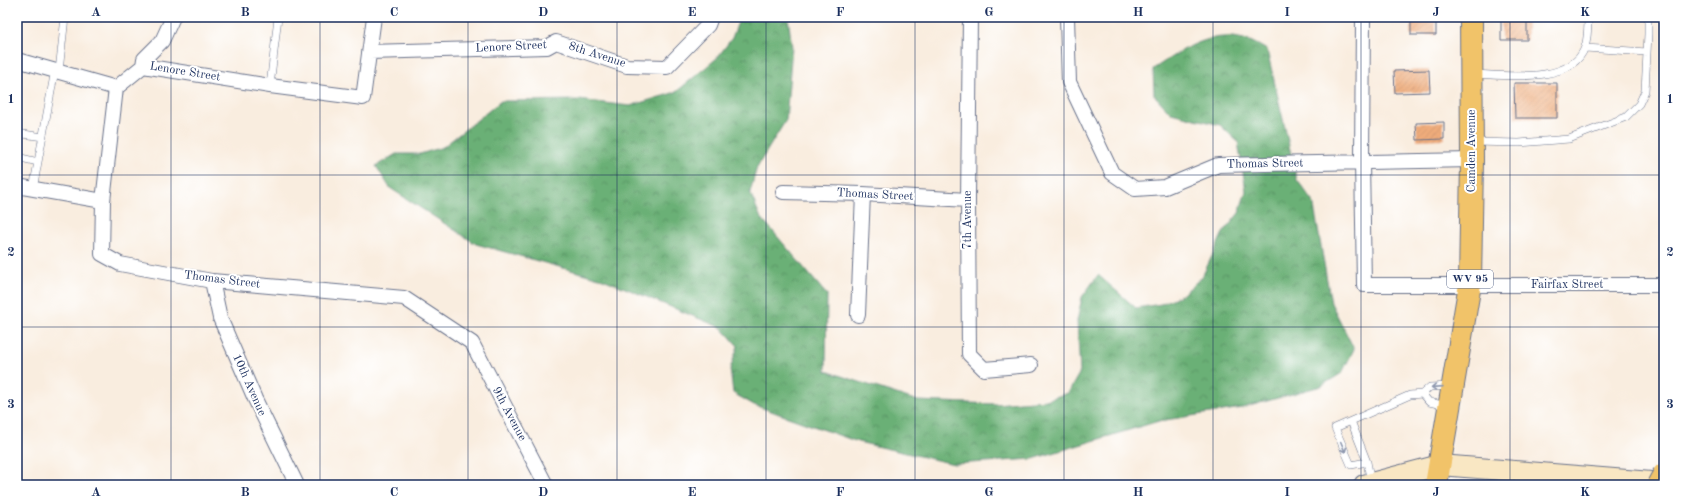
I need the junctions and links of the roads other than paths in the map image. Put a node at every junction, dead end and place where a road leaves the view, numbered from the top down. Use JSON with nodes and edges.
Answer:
{"nodes":[{"id":1,"x":65,"y":17,"type":"edge"},
{"id":2,"x":173,"y":17,"type":"edge"},
{"id":3,"x":278,"y":17,"type":"edge"},
{"id":4,"x":374,"y":17,"type":"edge"},
{"id":5,"x":711,"y":17,"type":"edge"},
{"id":6,"x":970,"y":17,"type":"edge"},
{"id":7,"x":1067,"y":17,"type":"edge"},
{"id":8,"x":1363,"y":17,"type":"edge"},
{"id":9,"x":1471,"y":17,"type":"edge"},
{"id":10,"x":1588,"y":17,"type":"edge"},
{"id":11,"x":1648,"y":17,"type":"edge"},
{"id":12,"x":556,"y":42,"type":"joint"},
{"id":13,"x":1585,"y":48,"type":"junction"},
{"id":14,"x":369,"y":52,"type":"junction"},
{"id":15,"x":1647,"y":52,"type":"junction"},
{"id":16,"x":17,"y":60,"type":"edge"},
{"id":17,"x":143,"y":66,"type":"junction"},
{"id":18,"x":57,"y":71,"type":"junction"},
{"id":19,"x":1472,"y":74,"type":"junction"},
{"id":20,"x":270,"y":86,"type":"junction"},
{"id":21,"x":116,"y":88,"type":"junction"},
{"id":22,"x":17,"y":133,"type":"edge"},
{"id":23,"x":43,"y":137,"type":"junction"},
{"id":24,"x":1472,"y":151,"type":"junction"},
{"id":25,"x":17,"y":157,"type":"edge"},
{"id":26,"x":38,"y":162,"type":"junction"},
{"id":27,"x":1362,"y":162,"type":"junction"},
{"id":28,"x":17,"y":186,"type":"edge"},
{"id":29,"x":33,"y":189,"type":"junction"},
{"id":30,"x":783,"y":192,"type":"dead end"},
{"id":31,"x":863,"y":194,"type":"junction"},
{"id":32,"x":968,"y":200,"type":"junction"},
{"id":33,"x":103,"y":201,"type":"junction"},
{"id":34,"x":212,"y":281,"type":"junction"},
{"id":35,"x":1470,"y":284,"type":"junction"},
{"id":36,"x":1664,"y":285,"type":"edge"},
{"id":37,"x":858,"y":315,"type":"dead end"},
{"id":38,"x":472,"y":343,"type":"joint"},
{"id":39,"x":1031,"y":365,"type":"dead end"},
{"id":40,"x":1422,"y":394,"type":"junction"},
{"id":41,"x":1451,"y":396,"type":"junction"},
{"id":42,"x":1351,"y":421,"type":"junction"},
{"id":43,"x":1367,"y":462,"type":"junction"},
{"id":44,"x":1664,"y":474,"type":"edge"},
{"id":45,"x":1438,"y":475,"type":"edge"},
{"id":46,"x":1664,"y":483,"type":"edge"},
{"id":47,"x":1367,"y":484,"type":"edge"},
{"id":48,"x":297,"y":485,"type":"edge"},
{"id":49,"x":546,"y":485,"type":"edge"},
{"id":50,"x":1658,"y":485,"type":"edge"}],
"edges":[{"from":1,"to":18,"type":"lane"},
{"from":2,"to":17,"type":"street"},
{"from":3,"to":20,"type":"lane"},
{"from":4,"to":14,"type":"street"},
{"from":5,"to":12,"type":"street","name":"8th Avenue"},
{"from":6,"to":32,"type":"street","name":"7th Avenue"},
{"from":7,"to":27,"type":"street","name":"Thomas Street"},
{"from":8,"to":27,"type":"street"},
{"from":9,"to":19,"type":"main road","name":"Camden Avenue","number":"WV 95"},
{"from":10,"to":13,"type":"lane"},
{"from":11,"to":15,"type":"lane"},
{"from":12,"to":14,"type":"street","name":"Lenore Street"},
{"from":13,"to":15,"type":"lane"},
{"from":13,"to":19,"type":"lane"},
{"from":14,"to":20,"type":"street","name":"Lenore Street"},
{"from":15,"to":24,"type":"lane"},
{"from":16,"to":18,"type":"street"},
{"from":17,"to":20,"type":"street","name":"Lenore Street"},
{"from":17,"to":21,"type":"street","name":"Lenore Street"},
{"from":18,"to":21,"type":"street"},
{"from":18,"to":23,"type":"lane"},
{"from":19,"to":24,"type":"main road","name":"Camden Avenue","number":"WV 95"},
{"from":21,"to":33,"type":"street"},
{"from":22,"to":23,"type":"lane"},
{"from":23,"to":26,"type":"lane"},
{"from":24,"to":27,"type":"street","name":"Thomas Street"},
{"from":24,"to":35,"type":"main road","name":"Camden Avenue","number":"WV 95"},
{"from":25,"to":26,"type":"lane"},
{"from":26,"to":29,"type":"lane"},
{"from":27,"to":35,"type":"street"},
{"from":28,"to":29,"type":"street"},
{"from":29,"to":33,"type":"street"},
{"from":30,"to":31,"type":"street","name":"Thomas Street"},
{"from":31,"to":32,"type":"street","name":"Thomas Street"},
{"from":31,"to":37,"type":"street"},
{"from":32,"to":39,"type":"street","name":"7th Avenue"},
{"from":33,"to":34,"type":"street","name":"Thomas Street"},
{"from":34,"to":38,"type":"street","name":"Thomas Street"},
{"from":34,"to":48,"type":"street","name":"10th Avenue"},
{"from":35,"to":36,"type":"street","name":"Fairfax Street"},
{"from":35,"to":41,"type":"main road","name":"Camden Avenue","number":"WV 95"},
{"from":38,"to":49,"type":"street","name":"9th Avenue"},
{"from":40,"to":41,"type":"lane"},
{"from":41,"to":40,"type":"lane","one_way":true},
{"from":40,"to":42,"type":"lane"},
{"from":41,"to":45,"type":"main road","name":"Camden Avenue","number":"WV 95"},
{"from":42,"to":43,"type":"lane"},
{"from":42,"to":43,"type":"lane","one_way":true},
{"from":43,"to":47,"type":"lane"},
{"from":44,"to":50,"type":"main road","bridge":true},
{"from":45,"to":46,"type":"main road"},
{"from":45,"to":47,"type":"main road"}]}
